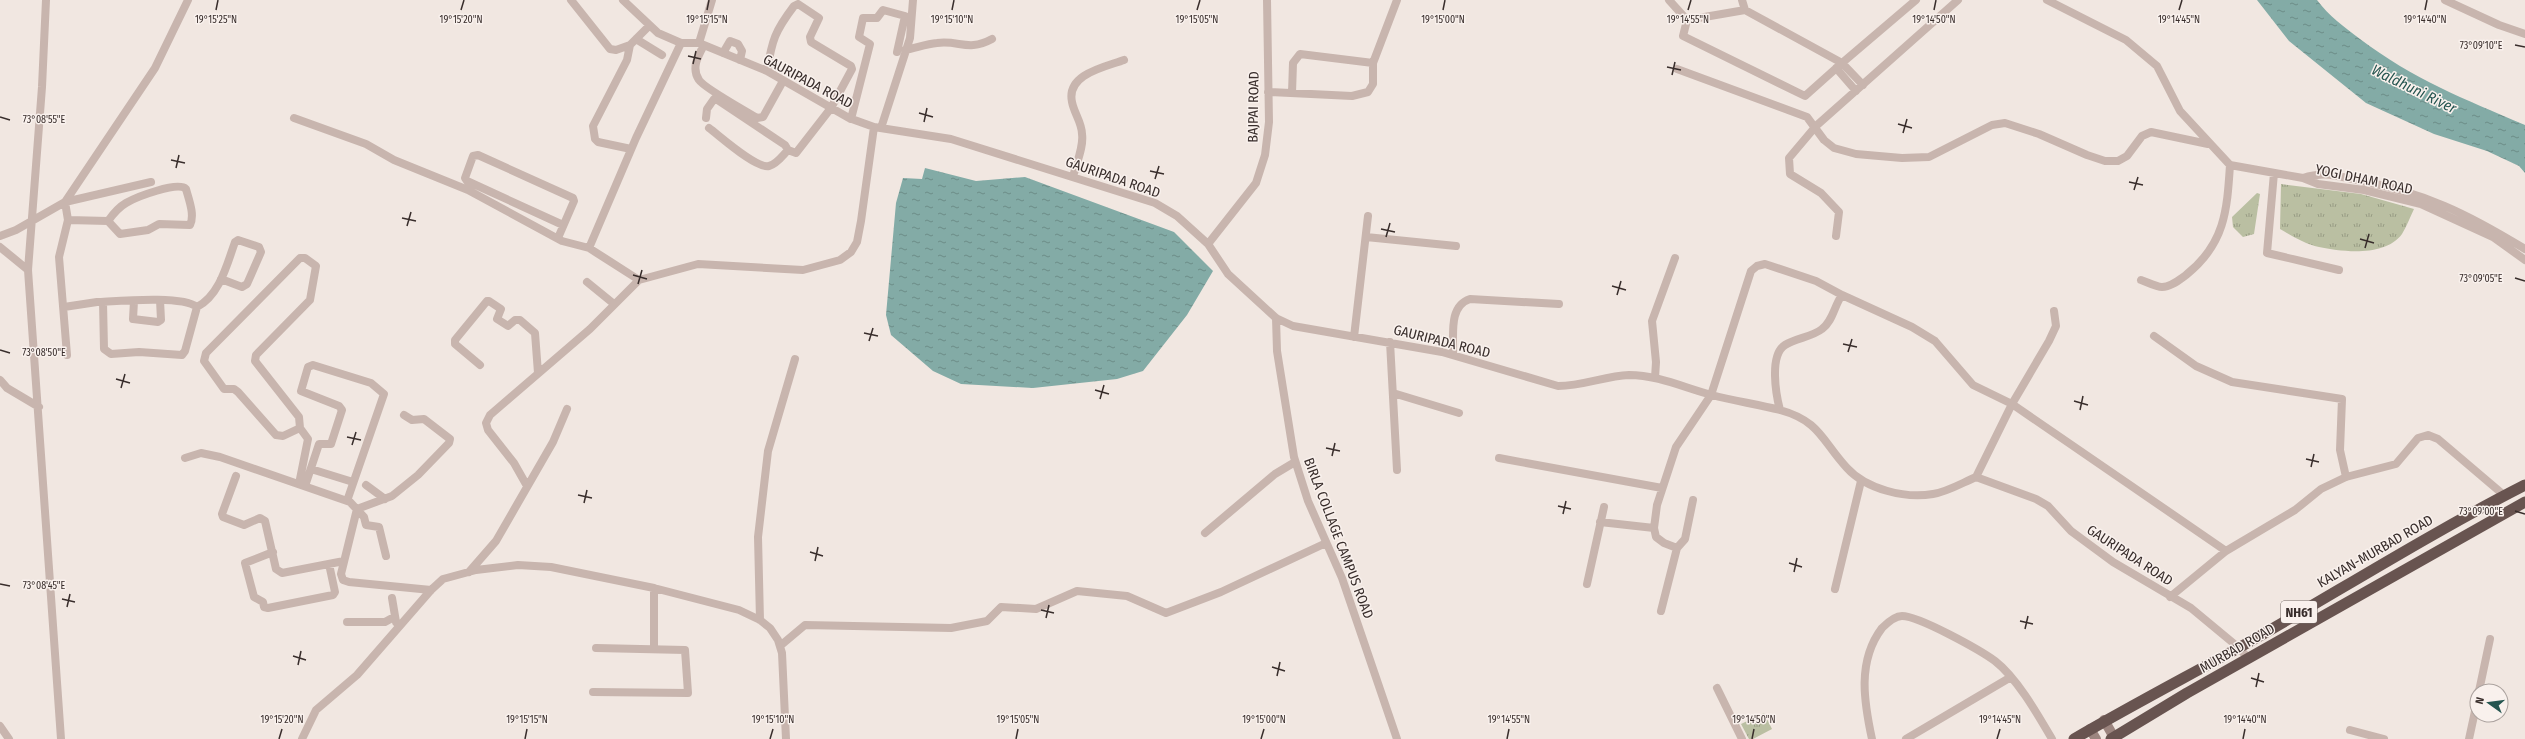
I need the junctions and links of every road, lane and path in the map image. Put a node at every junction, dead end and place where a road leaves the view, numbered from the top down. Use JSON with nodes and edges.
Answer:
{"nodes":[{"id":1,"x":46,"y":0,"type":"edge"},
{"id":2,"x":188,"y":0,"type":"edge"},
{"id":3,"x":571,"y":0,"type":"edge"},
{"id":4,"x":623,"y":0,"type":"edge"},
{"id":5,"x":712,"y":0,"type":"edge"},
{"id":6,"x":913,"y":0,"type":"edge"},
{"id":7,"x":1267,"y":0,"type":"edge"},
{"id":8,"x":1397,"y":0,"type":"edge"},
{"id":9,"x":1669,"y":0,"type":"edge"},
{"id":10,"x":1742,"y":0,"type":"edge"},
{"id":11,"x":1916,"y":0,"type":"edge"},
{"id":12,"x":1958,"y":0,"type":"edge"},
{"id":13,"x":2048,"y":0,"type":"edge"},
{"id":14,"x":2445,"y":0,"type":"edge"},
{"id":15,"x":1745,"y":10,"type":"junction"},
{"id":16,"x":1687,"y":20,"type":"junction"},
{"id":17,"x":649,"y":26,"type":"junction"},
{"id":18,"x":2525,"y":34,"type":"edge"},
{"id":19,"x":992,"y":39,"type":"dead end"},
{"id":20,"x":633,"y":42,"type":"junction"},
{"id":21,"x":681,"y":43,"type":"junction"},
{"id":22,"x":702,"y":44,"type":"junction"},
{"id":23,"x":901,"y":51,"type":"junction"},
{"id":24,"x":723,"y":53,"type":"junction"},
{"id":25,"x":662,"y":55,"type":"dead end"},
{"id":26,"x":740,"y":60,"type":"junction"},
{"id":27,"x":1124,"y":60,"type":"dead end"},
{"id":28,"x":1373,"y":63,"type":"junction"},
{"id":29,"x":1839,"y":65,"type":"junction"},
{"id":30,"x":1677,"y":69,"type":"dead end"},
{"id":31,"x":767,"y":71,"type":"junction"},
{"id":32,"x":783,"y":80,"type":"junction"},
{"id":33,"x":1863,"y":85,"type":"junction"},
{"id":34,"x":1856,"y":91,"type":"junction"},
{"id":35,"x":1268,"y":92,"type":"junction"},
{"id":36,"x":1292,"y":93,"type":"junction"},
{"id":37,"x":831,"y":108,"type":"junction"},
{"id":38,"x":294,"y":118,"type":"dead end"},
{"id":39,"x":706,"y":118,"type":"dead end"},
{"id":40,"x":851,"y":119,"type":"junction"},
{"id":41,"x":1816,"y":126,"type":"junction"},
{"id":42,"x":709,"y":128,"type":"dead end"},
{"id":43,"x":878,"y":128,"type":"junction"},
{"id":44,"x":2208,"y":144,"type":"junction"},
{"id":45,"x":631,"y":149,"type":"junction"},
{"id":46,"x":788,"y":150,"type":"junction"},
{"id":47,"x":2230,"y":165,"type":"junction"},
{"id":48,"x":2274,"y":173,"type":"junction"},
{"id":49,"x":1073,"y":177,"type":"junction"},
{"id":50,"x":2303,"y":178,"type":"junction"},
{"id":51,"x":152,"y":182,"type":"dead end"},
{"id":52,"x":65,"y":202,"type":"junction"},
{"id":53,"x":1368,"y":216,"type":"dead end"},
{"id":54,"x":68,"y":220,"type":"junction"},
{"id":55,"x":33,"y":221,"type":"junction"},
{"id":56,"x":108,"y":221,"type":"junction"},
{"id":57,"x":563,"y":224,"type":"junction"},
{"id":58,"x":0,"y":236,"type":"edge"},
{"id":59,"x":1836,"y":236,"type":"dead end"},
{"id":60,"x":1366,"y":237,"type":"junction"},
{"id":61,"x":558,"y":238,"type":"junction"},
{"id":62,"x":1208,"y":244,"type":"junction"},
{"id":63,"x":1456,"y":246,"type":"dead end"},
{"id":64,"x":0,"y":247,"type":"edge"},
{"id":65,"x":588,"y":248,"type":"junction"},
{"id":66,"x":2525,"y":249,"type":"edge"},
{"id":67,"x":1675,"y":258,"type":"dead end"},
{"id":68,"x":2525,"y":260,"type":"edge"},
{"id":69,"x":28,"y":270,"type":"junction"},
{"id":70,"x":2339,"y":270,"type":"dead end"},
{"id":71,"x":221,"y":279,"type":"junction"},
{"id":72,"x":639,"y":280,"type":"junction"},
{"id":73,"x":2141,"y":280,"type":"dead end"},
{"id":74,"x":587,"y":282,"type":"dead end"},
{"id":75,"x":1842,"y":295,"type":"junction"},
{"id":76,"x":160,"y":300,"type":"junction"},
{"id":77,"x":134,"y":301,"type":"junction"},
{"id":78,"x":103,"y":302,"type":"junction"},
{"id":79,"x":614,"y":304,"type":"junction"},
{"id":80,"x":1559,"y":304,"type":"dead end"},
{"id":81,"x":64,"y":307,"type":"junction"},
{"id":82,"x":198,"y":307,"type":"junction"},
{"id":83,"x":2054,"y":311,"type":"dead end"},
{"id":84,"x":1276,"y":318,"type":"junction"},
{"id":85,"x":2154,"y":336,"type":"dead end"},
{"id":86,"x":1354,"y":337,"type":"junction"},
{"id":87,"x":1390,"y":342,"type":"junction"},
{"id":88,"x":67,"y":355,"type":"dead end"},
{"id":89,"x":1453,"y":355,"type":"junction"},
{"id":90,"x":795,"y":359,"type":"dead end"},
{"id":91,"x":480,"y":365,"type":"dead end"},
{"id":92,"x":538,"y":373,"type":"junction"},
{"id":93,"x":1655,"y":378,"type":"junction"},
{"id":94,"x":0,"y":380,"type":"edge"},
{"id":95,"x":1392,"y":393,"type":"junction"},
{"id":96,"x":1710,"y":394,"type":"junction"},
{"id":97,"x":2012,"y":404,"type":"junction"},
{"id":98,"x":39,"y":407,"type":"junction"},
{"id":99,"x":567,"y":409,"type":"dead end"},
{"id":100,"x":1780,"y":410,"type":"junction"},
{"id":101,"x":1459,"y":413,"type":"dead end"},
{"id":102,"x":404,"y":415,"type":"dead end"},
{"id":103,"x":300,"y":428,"type":"junction"},
{"id":104,"x":185,"y":458,"type":"dead end"},
{"id":105,"x":1499,"y":458,"type":"dead end"},
{"id":106,"x":1295,"y":462,"type":"junction"},
{"id":107,"x":311,"y":469,"type":"junction"},
{"id":108,"x":1397,"y":470,"type":"dead end"},
{"id":109,"x":236,"y":476,"type":"dead end"},
{"id":110,"x":1976,"y":477,"type":"junction"},
{"id":111,"x":2346,"y":477,"type":"junction"},
{"id":112,"x":1861,"y":481,"type":"junction"},
{"id":113,"x":353,"y":482,"type":"junction"},
{"id":114,"x":302,"y":485,"type":"junction"},
{"id":115,"x":366,"y":485,"type":"dead end"},
{"id":116,"x":2525,"y":485,"type":"edge"},
{"id":117,"x":527,"y":486,"type":"junction"},
{"id":118,"x":1662,"y":488,"type":"junction"},
{"id":119,"x":2505,"y":496,"type":"junction"},
{"id":120,"x":385,"y":498,"type":"junction"},
{"id":121,"x":1693,"y":500,"type":"dead end"},
{"id":122,"x":347,"y":501,"type":"junction"},
{"id":123,"x":2525,"y":502,"type":"edge"},
{"id":124,"x":1604,"y":507,"type":"dead end"},
{"id":125,"x":357,"y":509,"type":"junction"},
{"id":126,"x":1600,"y":522,"type":"junction"},
{"id":127,"x":2450,"y":526,"type":"junction"},
{"id":128,"x":1654,"y":528,"type":"junction"},
{"id":129,"x":1205,"y":533,"type":"dead end"},
{"id":130,"x":2456,"y":539,"type":"junction"},
{"id":131,"x":1326,"y":543,"type":"junction"},
{"id":132,"x":1677,"y":548,"type":"junction"},
{"id":133,"x":2226,"y":551,"type":"junction"},
{"id":134,"x":272,"y":552,"type":"junction"},
{"id":135,"x":386,"y":556,"type":"dead end"},
{"id":136,"x":344,"y":561,"type":"junction"},
{"id":137,"x":329,"y":564,"type":"junction"},
{"id":138,"x":468,"y":572,"type":"junction"},
{"id":139,"x":1587,"y":584,"type":"dead end"},
{"id":140,"x":654,"y":588,"type":"junction"},
{"id":141,"x":1835,"y":589,"type":"dead end"},
{"id":142,"x":431,"y":590,"type":"junction"},
{"id":143,"x":2170,"y":597,"type":"junction"},
{"id":144,"x":392,"y":598,"type":"dead end"},
{"id":145,"x":1661,"y":611,"type":"dead end"},
{"id":146,"x":394,"y":617,"type":"junction"},
{"id":147,"x":760,"y":620,"type":"junction"},
{"id":148,"x":347,"y":622,"type":"dead end"},
{"id":149,"x":398,"y":626,"type":"junction"},
{"id":150,"x":2490,"y":639,"type":"dead end"},
{"id":151,"x":780,"y":646,"type":"junction"},
{"id":152,"x":2238,"y":647,"type":"junction"},
{"id":153,"x":596,"y":648,"type":"dead end"},
{"id":154,"x":654,"y":649,"type":"junction"},
{"id":155,"x":2249,"y":659,"type":"junction"},
{"id":156,"x":2011,"y":677,"type":"junction"},
{"id":157,"x":2481,"y":683,"type":"edge"},
{"id":158,"x":1717,"y":688,"type":"dead end"},
{"id":159,"x":593,"y":692,"type":"dead end"},
{"id":160,"x":2104,"y":720,"type":"junction"},
{"id":161,"x":2472,"y":723,"type":"edge"},
{"id":162,"x":0,"y":726,"type":"edge"},
{"id":163,"x":2090,"y":729,"type":"junction"},
{"id":164,"x":2350,"y":730,"type":"dead end"},
{"id":165,"x":2113,"y":738,"type":"edge"},
{"id":166,"x":9,"y":739,"type":"edge"},
{"id":167,"x":61,"y":739,"type":"edge"},
{"id":168,"x":302,"y":739,"type":"edge"},
{"id":169,"x":786,"y":739,"type":"edge"},
{"id":170,"x":1397,"y":739,"type":"edge"},
{"id":171,"x":1742,"y":739,"type":"edge"},
{"id":172,"x":1872,"y":739,"type":"edge"},
{"id":173,"x":1906,"y":739,"type":"edge"},
{"id":174,"x":2052,"y":739,"type":"edge"},
{"id":175,"x":2074,"y":739,"type":"edge"},
{"id":176,"x":2096,"y":739,"type":"edge"},
{"id":177,"x":2384,"y":739,"type":"edge"},
{"id":178,"x":2469,"y":739,"type":"edge"}],
"edges":[{"from":1,"to":55,"type":"street"},
{"from":2,"to":52,"type":"street"},
{"from":3,"to":20,"type":"street"},
{"from":4,"to":17,"type":"street","name":"GAURIPADA ROAD"},
{"from":5,"to":22,"type":"street"},
{"from":6,"to":23,"type":"street"},
{"from":7,"to":35,"type":"street","name":"BAJPAI ROAD"},
{"from":8,"to":28,"type":"street"},
{"from":9,"to":16,"type":"street"},
{"from":10,"to":15,"type":"street"},
{"from":11,"to":29,"type":"street"},
{"from":12,"to":33,"type":"street"},
{"from":13,"to":44,"type":"street"},
{"from":14,"to":18,"type":"street"},
{"from":15,"to":16,"type":"street"},
{"from":15,"to":29,"type":"street"},
{"from":16,"to":29,"type":"street"},
{"from":17,"to":20,"type":"street"},
{"from":17,"to":21,"type":"street","name":"GAURIPADA ROAD"},
{"from":19,"to":23,"type":"street"},
{"from":20,"to":25,"type":"street"},
{"from":20,"to":45,"type":"street"},
{"from":21,"to":22,"type":"street","name":"GAURIPADA ROAD"},
{"from":21,"to":45,"type":"street"},
{"from":22,"to":24,"type":"street","name":"GAURIPADA ROAD"},
{"from":22,"to":32,"type":"street"},
{"from":23,"to":40,"type":"street"},
{"from":23,"to":43,"type":"street"},
{"from":24,"to":26,"type":"street","name":"GAURIPADA ROAD"},
{"from":24,"to":26,"type":"street"},
{"from":26,"to":31,"type":"street","name":"GAURIPADA ROAD"},
{"from":27,"to":49,"type":"street"},
{"from":28,"to":36,"type":"street"},
{"from":28,"to":36,"type":"street"},
{"from":29,"to":33,"type":"street"},
{"from":29,"to":34,"type":"street"},
{"from":30,"to":41,"type":"street"},
{"from":31,"to":32,"type":"street","name":"GAURIPADA ROAD"},
{"from":31,"to":37,"type":"street"},
{"from":32,"to":37,"type":"street","name":"GAURIPADA ROAD"},
{"from":33,"to":34,"type":"street"},
{"from":34,"to":41,"type":"street"},
{"from":35,"to":36,"type":"street"},
{"from":35,"to":62,"type":"street","name":"BAJPAI ROAD"},
{"from":37,"to":40,"type":"street","name":"GAURIPADA ROAD"},
{"from":37,"to":46,"type":"street"},
{"from":38,"to":61,"type":"street"},
{"from":39,"to":46,"type":"street"},
{"from":40,"to":43,"type":"street","name":"GAURIPADA ROAD"},
{"from":41,"to":44,"type":"street"},
{"from":41,"to":59,"type":"street"},
{"from":42,"to":46,"type":"street"},
{"from":43,"to":49,"type":"street","name":"GAURIPADA ROAD"},
{"from":43,"to":72,"type":"street"},
{"from":44,"to":47,"type":"street"},
{"from":45,"to":65,"type":"street"},
{"from":47,"to":48,"type":"street","name":"YOGI DHAM ROAD"},
{"from":47,"to":73,"type":"street"},
{"from":48,"to":50,"type":"street","name":"YOGI DHAM ROAD"},
{"from":48,"to":70,"type":"street"},
{"from":49,"to":62,"type":"street","name":"GAURIPADA ROAD"},
{"from":50,"to":66,"type":"street","name":"YOGI DHAM ROAD"},
{"from":50,"to":68,"type":"street","name":"YOGI DHAM ROAD"},
{"from":51,"to":52,"type":"street"},
{"from":52,"to":54,"type":"street"},
{"from":52,"to":55,"type":"street"},
{"from":53,"to":60,"type":"street"},
{"from":54,"to":56,"type":"street"},
{"from":54,"to":81,"type":"street"},
{"from":55,"to":58,"type":"street"},
{"from":55,"to":69,"type":"street"},
{"from":56,"to":56,"type":"street"},
{"from":57,"to":57,"type":"street"},
{"from":57,"to":61,"type":"street"},
{"from":60,"to":63,"type":"street"},
{"from":60,"to":86,"type":"street"},
{"from":61,"to":65,"type":"street"},
{"from":62,"to":84,"type":"street","name":"GAURIPADA ROAD"},
{"from":64,"to":69,"type":"street"},
{"from":65,"to":72,"type":"street"},
{"from":67,"to":93,"type":"street"},
{"from":69,"to":98,"type":"street"},
{"from":71,"to":71,"type":"street"},
{"from":71,"to":82,"type":"street"},
{"from":72,"to":79,"type":"street"},
{"from":74,"to":79,"type":"street"},
{"from":75,"to":96,"type":"street"},
{"from":75,"to":97,"type":"street"},
{"from":75,"to":100,"type":"street"},
{"from":76,"to":77,"type":"street"},
{"from":76,"to":77,"type":"street"},
{"from":76,"to":82,"type":"street"},
{"from":77,"to":78,"type":"street"},
{"from":78,"to":81,"type":"street"},
{"from":78,"to":82,"type":"street"},
{"from":79,"to":92,"type":"street"},
{"from":80,"to":89,"type":"street"},
{"from":81,"to":88,"type":"street"},
{"from":83,"to":97,"type":"street"},
{"from":84,"to":86,"type":"street","name":"GAURIPADA ROAD"},
{"from":84,"to":106,"type":"street","name":"BIRLA COLLAGE CAMPUS ROAD"},
{"from":85,"to":111,"type":"street"},
{"from":86,"to":87,"type":"street","name":"GAURIPADA ROAD"},
{"from":87,"to":89,"type":"street","name":"GAURIPADA ROAD"},
{"from":87,"to":95,"type":"street"},
{"from":89,"to":93,"type":"street","name":"GAURIPADA ROAD"},
{"from":90,"to":147,"type":"street"},
{"from":91,"to":92,"type":"street"},
{"from":92,"to":117,"type":"street"},
{"from":93,"to":96,"type":"street","name":"GAURIPADA ROAD"},
{"from":94,"to":98,"type":"street"},
{"from":95,"to":101,"type":"street"},
{"from":95,"to":108,"type":"street"},
{"from":96,"to":100,"type":"street","name":"GAURIPADA ROAD"},
{"from":96,"to":118,"type":"street"},
{"from":97,"to":110,"type":"street"},
{"from":97,"to":133,"type":"street"},
{"from":98,"to":167,"type":"street"},
{"from":99,"to":117,"type":"street"},
{"from":100,"to":112,"type":"street","name":"GAURIPADA ROAD"},
{"from":102,"to":120,"type":"street"},
{"from":103,"to":103,"type":"street"},
{"from":103,"to":114,"type":"street"},
{"from":104,"to":114,"type":"street"},
{"from":105,"to":118,"type":"street"},
{"from":106,"to":129,"type":"street"},
{"from":106,"to":131,"type":"street","name":"BIRLA COLLAGE CAMPUS ROAD"},
{"from":107,"to":113,"type":"street"},
{"from":107,"to":113,"type":"street"},
{"from":107,"to":114,"type":"street"},
{"from":109,"to":134,"type":"street"},
{"from":110,"to":112,"type":"street","name":"GAURIPADA ROAD"},
{"from":110,"to":143,"type":"street","name":"GAURIPADA ROAD"},
{"from":111,"to":119,"type":"street"},
{"from":111,"to":133,"type":"street"},
{"from":112,"to":141,"type":"street"},
{"from":113,"to":122,"type":"street"},
{"from":114,"to":122,"type":"street"},
{"from":115,"to":120,"type":"street"},
{"from":116,"to":119,"type":"highway","name":"KALYAN-MURBAD ROAD","number":"NH61"},
{"from":117,"to":138,"type":"street"},
{"from":118,"to":128,"type":"street"},
{"from":119,"to":127,"type":"highway","name":"KALYAN-MURBAD ROAD","number":"NH61"},
{"from":120,"to":125,"type":"street"},
{"from":121,"to":132,"type":"street"},
{"from":122,"to":125,"type":"street"},
{"from":123,"to":130,"type":"highway","name":"MURBAD ROAD","number":"NH61"},
{"from":124,"to":126,"type":"street"},
{"from":125,"to":135,"type":"street"},
{"from":125,"to":136,"type":"street"},
{"from":126,"to":128,"type":"street"},
{"from":126,"to":139,"type":"street"},
{"from":127,"to":130,"type":"highway"},
{"from":127,"to":152,"type":"highway","name":"KALYAN-MURBAD ROAD","number":"NH61"},
{"from":128,"to":132,"type":"street"},
{"from":130,"to":155,"type":"highway","name":"MURBAD ROAD","number":"NH61"},
{"from":131,"to":151,"type":"street"},
{"from":131,"to":170,"type":"street","name":"BIRLA COLLAGE CAMPUS ROAD"},
{"from":132,"to":145,"type":"street"},
{"from":133,"to":143,"type":"street"},
{"from":134,"to":137,"type":"street"},
{"from":134,"to":137,"type":"street"},
{"from":136,"to":137,"type":"street"},
{"from":136,"to":142,"type":"street"},
{"from":138,"to":140,"type":"street"},
{"from":138,"to":142,"type":"street"},
{"from":140,"to":147,"type":"street"},
{"from":140,"to":154,"type":"street"},
{"from":142,"to":149,"type":"street"},
{"from":143,"to":152,"type":"street","name":"GAURIPADA ROAD"},
{"from":144,"to":146,"type":"street"},
{"from":146,"to":148,"type":"street"},
{"from":146,"to":149,"type":"street"},
{"from":147,"to":151,"type":"street"},
{"from":149,"to":168,"type":"street"},
{"from":150,"to":157,"type":"street"},
{"from":151,"to":169,"type":"street"},
{"from":152,"to":155,"type":"street","name":"GAURIPADA ROAD"},
{"from":152,"to":160,"type":"highway","name":"KALYAN-MURBAD ROAD","number":"NH61"},
{"from":153,"to":154,"type":"street"},
{"from":154,"to":159,"type":"street"},
{"from":155,"to":165,"type":"highway","name":"MURBAD ROAD","number":"NH61"},
{"from":156,"to":172,"type":"street"},
{"from":156,"to":173,"type":"street"},
{"from":156,"to":174,"type":"street"},
{"from":158,"to":171,"type":"street"},
{"from":160,"to":163,"type":"highway","name":"KALYAN-MURBAD ROAD","number":"NH61"},
{"from":160,"to":165,"type":"main road"},
{"from":161,"to":178,"type":"street"},
{"from":162,"to":166,"type":"street"},
{"from":163,"to":175,"type":"highway","name":"KALYAN-MURBAD ROAD","number":"NH61"},
{"from":163,"to":176,"type":"main road"},
{"from":164,"to":177,"type":"street"}]}
